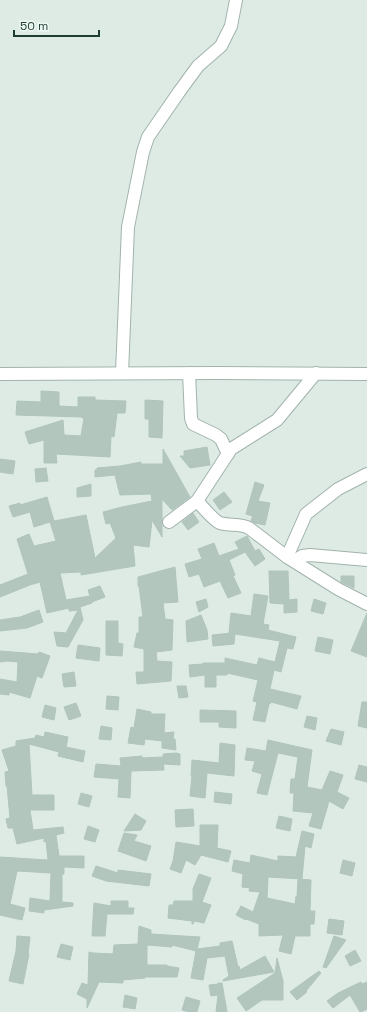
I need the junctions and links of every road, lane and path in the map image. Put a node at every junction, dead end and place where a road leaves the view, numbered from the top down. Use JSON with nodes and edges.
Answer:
{"nodes":[{"id":1,"x":236,"y":0,"type":"edge"},
{"id":2,"x":122,"y":373,"type":"junction"},
{"id":3,"x":189,"y":373,"type":"junction"},
{"id":4,"x":316,"y":373,"type":"junction"},
{"id":5,"x":0,"y":374,"type":"edge"},
{"id":6,"x":367,"y":374,"type":"edge"},
{"id":7,"x":228,"y":454,"type":"junction"},
{"id":8,"x":367,"y":474,"type":"edge"},
{"id":9,"x":197,"y":501,"type":"junction"},
{"id":10,"x":169,"y":522,"type":"dead end"},
{"id":11,"x":290,"y":559,"type":"junction"},
{"id":12,"x":367,"y":560,"type":"edge"},
{"id":13,"x":367,"y":604,"type":"edge"}],
"edges":[{"from":1,"to":2,"type":"street"},
{"from":2,"to":3,"type":"street"},
{"from":2,"to":5,"type":"street"},
{"from":3,"to":4,"type":"street"},
{"from":3,"to":7,"type":"street"},
{"from":4,"to":6,"type":"street"},
{"from":4,"to":7,"type":"street"},
{"from":7,"to":9,"type":"street"},
{"from":8,"to":11,"type":"street"},
{"from":9,"to":10,"type":"street"},
{"from":9,"to":11,"type":"street"},
{"from":11,"to":12,"type":"street"},
{"from":11,"to":13,"type":"street"}]}
